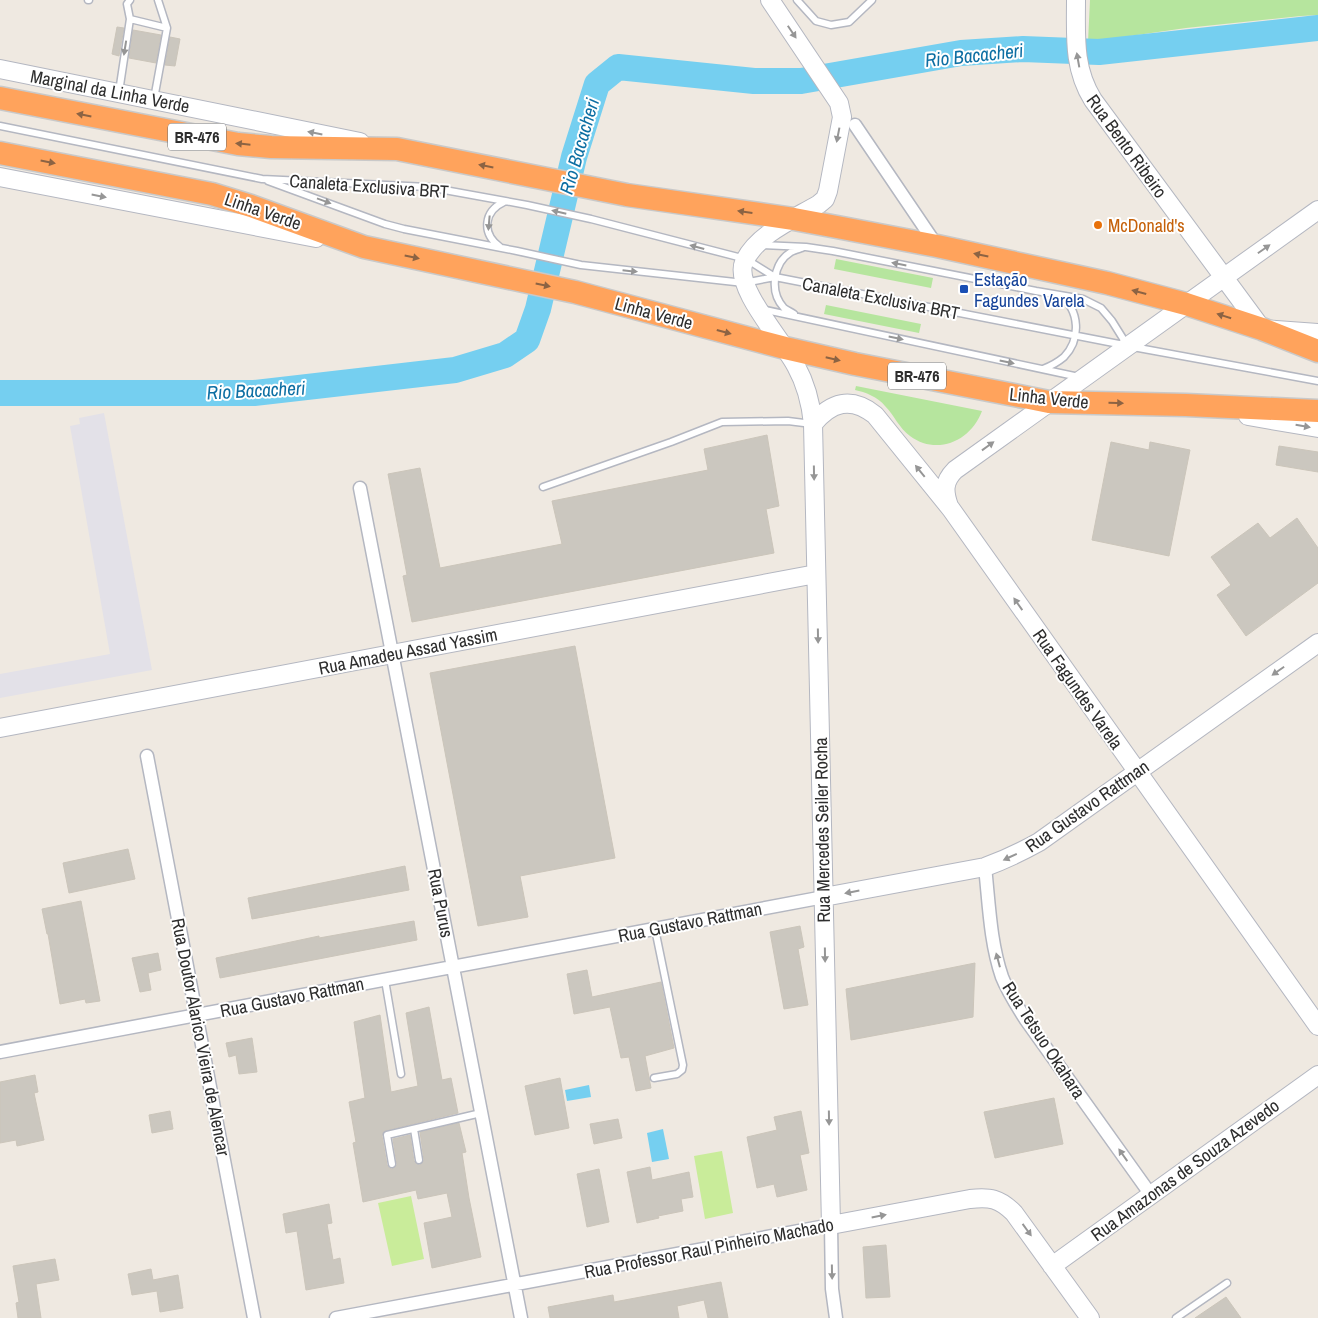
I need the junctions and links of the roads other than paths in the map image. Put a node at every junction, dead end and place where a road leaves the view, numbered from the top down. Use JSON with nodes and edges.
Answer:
{"nodes":[{"id":1,"x":158,"y":0,"type":"edge"},
{"id":2,"x":770,"y":0,"type":"edge"},
{"id":3,"x":797,"y":0,"type":"edge"},
{"id":4,"x":872,"y":0,"type":"edge"},
{"id":5,"x":1076,"y":0,"type":"edge"},
{"id":6,"x":129,"y":2,"type":"edge"},
{"id":7,"x":130,"y":19,"type":"junction"},
{"id":8,"x":167,"y":28,"type":"junction"},
{"id":9,"x":0,"y":69,"type":"edge"},
{"id":10,"x":119,"y":93,"type":"junction"},
{"id":11,"x":0,"y":98,"type":"edge"},
{"id":12,"x":154,"y":100,"type":"junction"},
{"id":13,"x":855,"y":125,"type":"dead end"},
{"id":14,"x":0,"y":126,"type":"edge"},
{"id":15,"x":397,"y":149,"type":"junction"},
{"id":16,"x":0,"y":153,"type":"edge"},
{"id":17,"x":0,"y":177,"type":"edge"},
{"id":18,"x":262,"y":179,"type":"junction"},
{"id":19,"x":505,"y":201,"type":"junction"},
{"id":20,"x":1318,"y":210,"type":"edge"},
{"id":21,"x":794,"y":219,"type":"junction"},
{"id":22,"x":757,"y":245,"type":"junction"},
{"id":23,"x":937,"y":246,"type":"junction"},
{"id":24,"x":364,"y":247,"type":"junction"},
{"id":25,"x":806,"y":247,"type":"junction"},
{"id":26,"x":501,"y":248,"type":"junction"},
{"id":27,"x":746,"y":260,"type":"junction"},
{"id":28,"x":775,"y":277,"type":"junction"},
{"id":29,"x":1224,"y":277,"type":"junction"},
{"id":30,"x":744,"y":283,"type":"junction"},
{"id":31,"x":1058,"y":295,"type":"junction"},
{"id":32,"x":1186,"y":304,"type":"junction"},
{"id":33,"x":758,"y":308,"type":"junction"},
{"id":34,"x":797,"y":316,"type":"junction"},
{"id":35,"x":1262,"y":329,"type":"junction"},
{"id":36,"x":1318,"y":333,"type":"edge"},
{"id":37,"x":1076,"y":336,"type":"junction"},
{"id":38,"x":1128,"y":346,"type":"junction"},
{"id":39,"x":785,"y":348,"type":"junction"},
{"id":40,"x":1318,"y":351,"type":"edge"},
{"id":41,"x":1043,"y":369,"type":"junction"},
{"id":42,"x":1082,"y":378,"type":"junction"},
{"id":43,"x":1318,"y":382,"type":"edge"},
{"id":44,"x":1049,"y":402,"type":"junction"},
{"id":45,"x":1186,"y":405,"type":"junction"},
{"id":46,"x":1318,"y":411,"type":"edge"},
{"id":47,"x":813,"y":424,"type":"junction"},
{"id":48,"x":1318,"y":428,"type":"edge"},
{"id":49,"x":543,"y":487,"type":"dead end"},
{"id":50,"x":360,"y":488,"type":"dead end"},
{"id":51,"x":950,"y":509,"type":"junction"},
{"id":52,"x":816,"y":574,"type":"junction"},
{"id":53,"x":1318,"y":643,"type":"edge"},
{"id":54,"x":392,"y":654,"type":"junction"},
{"id":55,"x":0,"y":728,"type":"edge"},
{"id":56,"x":148,"y":756,"type":"dead end"},
{"id":57,"x":1138,"y":772,"type":"junction"},
{"id":58,"x":985,"y":867,"type":"junction"},
{"id":59,"x":824,"y":897,"type":"junction"},
{"id":60,"x":656,"y":929,"type":"junction"},
{"id":61,"x":453,"y":967,"type":"junction"},
{"id":62,"x":385,"y":980,"type":"junction"},
{"id":63,"x":197,"y":1015,"type":"junction"},
{"id":64,"x":1318,"y":1026,"type":"edge"},
{"id":65,"x":0,"y":1052,"type":"edge"},
{"id":66,"x":401,"y":1074,"type":"dead end"},
{"id":67,"x":1318,"y":1075,"type":"edge"},
{"id":68,"x":654,"y":1078,"type":"dead end"},
{"id":69,"x":481,"y":1114,"type":"junction"},
{"id":70,"x":414,"y":1129,"type":"junction"},
{"id":71,"x":419,"y":1160,"type":"dead end"},
{"id":72,"x":392,"y":1164,"type":"dead end"},
{"id":73,"x":1151,"y":1195,"type":"junction"},
{"id":74,"x":831,"y":1225,"type":"junction"},
{"id":75,"x":1052,"y":1266,"type":"junction"},
{"id":76,"x":1227,"y":1283,"type":"dead end"},
{"id":77,"x":514,"y":1284,"type":"junction"},
{"id":78,"x":254,"y":1318,"type":"edge"},
{"id":79,"x":336,"y":1318,"type":"edge"},
{"id":80,"x":521,"y":1318,"type":"edge"},
{"id":81,"x":836,"y":1318,"type":"edge"},
{"id":82,"x":1090,"y":1318,"type":"edge"},
{"id":83,"x":1176,"y":1318,"type":"edge"}],
"edges":[{"from":1,"to":8,"type":"lane"},
{"from":2,"to":21,"type":"main road","one_way":true},
{"from":3,"to":4,"type":"lane"},
{"from":29,"to":5,"type":"main road","name":"Rua Bento Ribeiro","one_way":true},
{"from":6,"to":7,"type":"lane"},
{"from":7,"to":8,"type":"lane"},
{"from":7,"to":10,"type":"lane","one_way":true},
{"from":8,"to":12,"type":"lane"},
{"from":9,"to":10,"type":"main road","name":"Marginal da Linha Verde"},
{"from":10,"to":12,"type":"main road","name":"Marginal da Linha Verde"},
{"from":15,"to":11,"type":"highway","number":"BR-476","one_way":true},
{"from":15,"to":12,"type":"main road","name":"Marginal da Linha Verde","one_way":true},
{"from":13,"to":23,"type":"street"},
{"from":14,"to":18,"type":"lane","name":"Canaleta Exclusiva BRT"},
{"from":21,"to":15,"type":"highway","number":"BR-476","one_way":true},
{"from":16,"to":24,"type":"highway","name":"Linha Verde","number":"BR-476","one_way":true},
{"from":17,"to":24,"type":"main road","one_way":true},
{"from":18,"to":19,"type":"lane","name":"Canaleta Exclusiva BRT"},
{"from":18,"to":26,"type":"lane","name":"Canaleta Exclusiva BRT","one_way":true},
{"from":19,"to":26,"type":"lane","one_way":true},
{"from":27,"to":19,"type":"lane","name":"Canaleta Exclusiva BRT","one_way":true},
{"from":29,"to":20,"type":"main road","one_way":true},
{"from":21,"to":22,"type":"main road"},
{"from":21,"to":23,"type":"highway","number":"BR-476"},
{"from":22,"to":25,"type":"lane","name":"Canaleta Exclusiva BRT"},
{"from":22,"to":27,"type":"main road"},
{"from":32,"to":23,"type":"highway","number":"BR-476","one_way":true},
{"from":24,"to":39,"type":"highway","name":"Linha Verde","number":"BR-476","one_way":true},
{"from":25,"to":28,"type":"lane","name":"Canaleta Exclusiva BRT"},
{"from":31,"to":25,"type":"lane","name":"Canaleta Exclusiva BRT","one_way":true},
{"from":26,"to":30,"type":"lane","name":"Canaleta Exclusiva BRT","one_way":true},
{"from":27,"to":28,"type":"lane","name":"Canaleta Exclusiva BRT"},
{"from":27,"to":30,"type":"main road"},
{"from":28,"to":30,"type":"lane","name":"Canaleta Exclusiva BRT"},
{"from":28,"to":34,"type":"lane","name":"Canaleta Exclusiva BRT"},
{"from":28,"to":37,"type":"lane","name":"Canaleta Exclusiva BRT"},
{"from":29,"to":32,"type":"main road"},
{"from":29,"to":35,"type":"main road","name":"Rua Bento Ribeiro"},
{"from":30,"to":33,"type":"main road","name":"Rua Mercedes Seiler Rocha"},
{"from":31,"to":37,"type":"lane"},
{"from":31,"to":38,"type":"lane","name":"Canaleta Exclusiva BRT"},
{"from":35,"to":32,"type":"highway","number":"BR-476","one_way":true},
{"from":32,"to":38,"type":"main road"},
{"from":33,"to":34,"type":"lane","name":"Canaleta Exclusiva BRT"},
{"from":33,"to":39,"type":"main road","name":"Rua Mercedes Seiler Rocha"},
{"from":34,"to":41,"type":"lane","name":"Canaleta Exclusiva BRT","one_way":true},
{"from":35,"to":36,"type":"main road"},
{"from":35,"to":40,"type":"highway","number":"BR-476"},
{"from":37,"to":38,"type":"lane","name":"Canaleta Exclusiva BRT"},
{"from":37,"to":41,"type":"lane"},
{"from":38,"to":42,"type":"main road"},
{"from":38,"to":43,"type":"lane","name":"Canaleta Exclusiva BRT"},
{"from":39,"to":44,"type":"highway","name":"Linha Verde","number":"BR-476","one_way":true},
{"from":39,"to":47,"type":"main road","name":"Rua Mercedes Seiler Rocha"},
{"from":41,"to":42,"type":"lane","name":"Canaleta Exclusiva BRT"},
{"from":42,"to":44,"type":"main road"},
{"from":44,"to":45,"type":"highway","name":"Linha Verde","number":"BR-476","one_way":true},
{"from":51,"to":44,"type":"main road","one_way":true},
{"from":45,"to":46,"type":"highway","name":"Linha Verde","number":"BR-476"},
{"from":45,"to":48,"type":"main road","one_way":true},
{"from":47,"to":49,"type":"lane"},
{"from":51,"to":47,"type":"main road","name":"Rua Fagundes Varela","one_way":true},
{"from":47,"to":52,"type":"main road","name":"Rua Mercedes Seiler Rocha","one_way":true},
{"from":50,"to":54,"type":"street","name":"Rua Purus"},
{"from":57,"to":51,"type":"main road","name":"Rua Fagundes Varela","one_way":true},
{"from":52,"to":54,"type":"main road","name":"Rua Amadeu Assad Yassim"},
{"from":52,"to":59,"type":"main road","name":"Rua Mercedes Seiler Rocha","one_way":true},
{"from":53,"to":57,"type":"main road","name":"Rua Gustavo Rattman","one_way":true},
{"from":54,"to":55,"type":"main road","name":"Rua Amadeu Assad Yassim"},
{"from":54,"to":61,"type":"street","name":"Rua Purus"},
{"from":56,"to":63,"type":"street","name":"Rua Doutor Alarico Vieira de Alencar"},
{"from":57,"to":58,"type":"main road","name":"Rua Gustavo Rattman","one_way":true},
{"from":57,"to":64,"type":"main road","name":"Rua Fagundes Varela"},
{"from":58,"to":59,"type":"main road","name":"Rua Gustavo Rattman","one_way":true},
{"from":73,"to":58,"type":"street","name":"Rua Tetsuo Okahara","one_way":true},
{"from":59,"to":60,"type":"street","name":"Rua Gustavo Rattman"},
{"from":59,"to":74,"type":"main road","name":"Rua Mercedes Seiler Rocha","one_way":true},
{"from":60,"to":61,"type":"street","name":"Rua Gustavo Rattman"},
{"from":60,"to":68,"type":"lane"},
{"from":61,"to":62,"type":"street","name":"Rua Gustavo Rattman"},
{"from":61,"to":69,"type":"street","name":"Rua Purus"},
{"from":62,"to":63,"type":"street","name":"Rua Gustavo Rattman"},
{"from":62,"to":66,"type":"lane"},
{"from":63,"to":65,"type":"street","name":"Rua Gustavo Rattman"},
{"from":63,"to":78,"type":"street","name":"Rua Doutor Alarico Vieira de Alencar"},
{"from":67,"to":73,"type":"main road","name":"Rua Amazonas de Souza Azevedo"},
{"from":69,"to":70,"type":"lane"},
{"from":69,"to":77,"type":"street","name":"Rua Purus"},
{"from":70,"to":71,"type":"lane"},
{"from":70,"to":72,"type":"lane"},
{"from":73,"to":75,"type":"main road","name":"Rua Amazonas de Souza Azevedo"},
{"from":74,"to":75,"type":"main road","name":"Rua Professor Raul Pinheiro Machado","one_way":true},
{"from":74,"to":77,"type":"street","name":"Rua Professor Raul Pinheiro Machado"},
{"from":74,"to":81,"type":"street","name":"Rua Mercedes Seiler Rocha","one_way":true},
{"from":75,"to":82,"type":"main road","name":"Rua Professor Raul Pinheiro Machado"},
{"from":76,"to":83,"type":"lane"},
{"from":77,"to":79,"type":"street","name":"Rua Professor Raul Pinheiro Machado"},
{"from":77,"to":80,"type":"street","name":"Rua Purus"}]}
